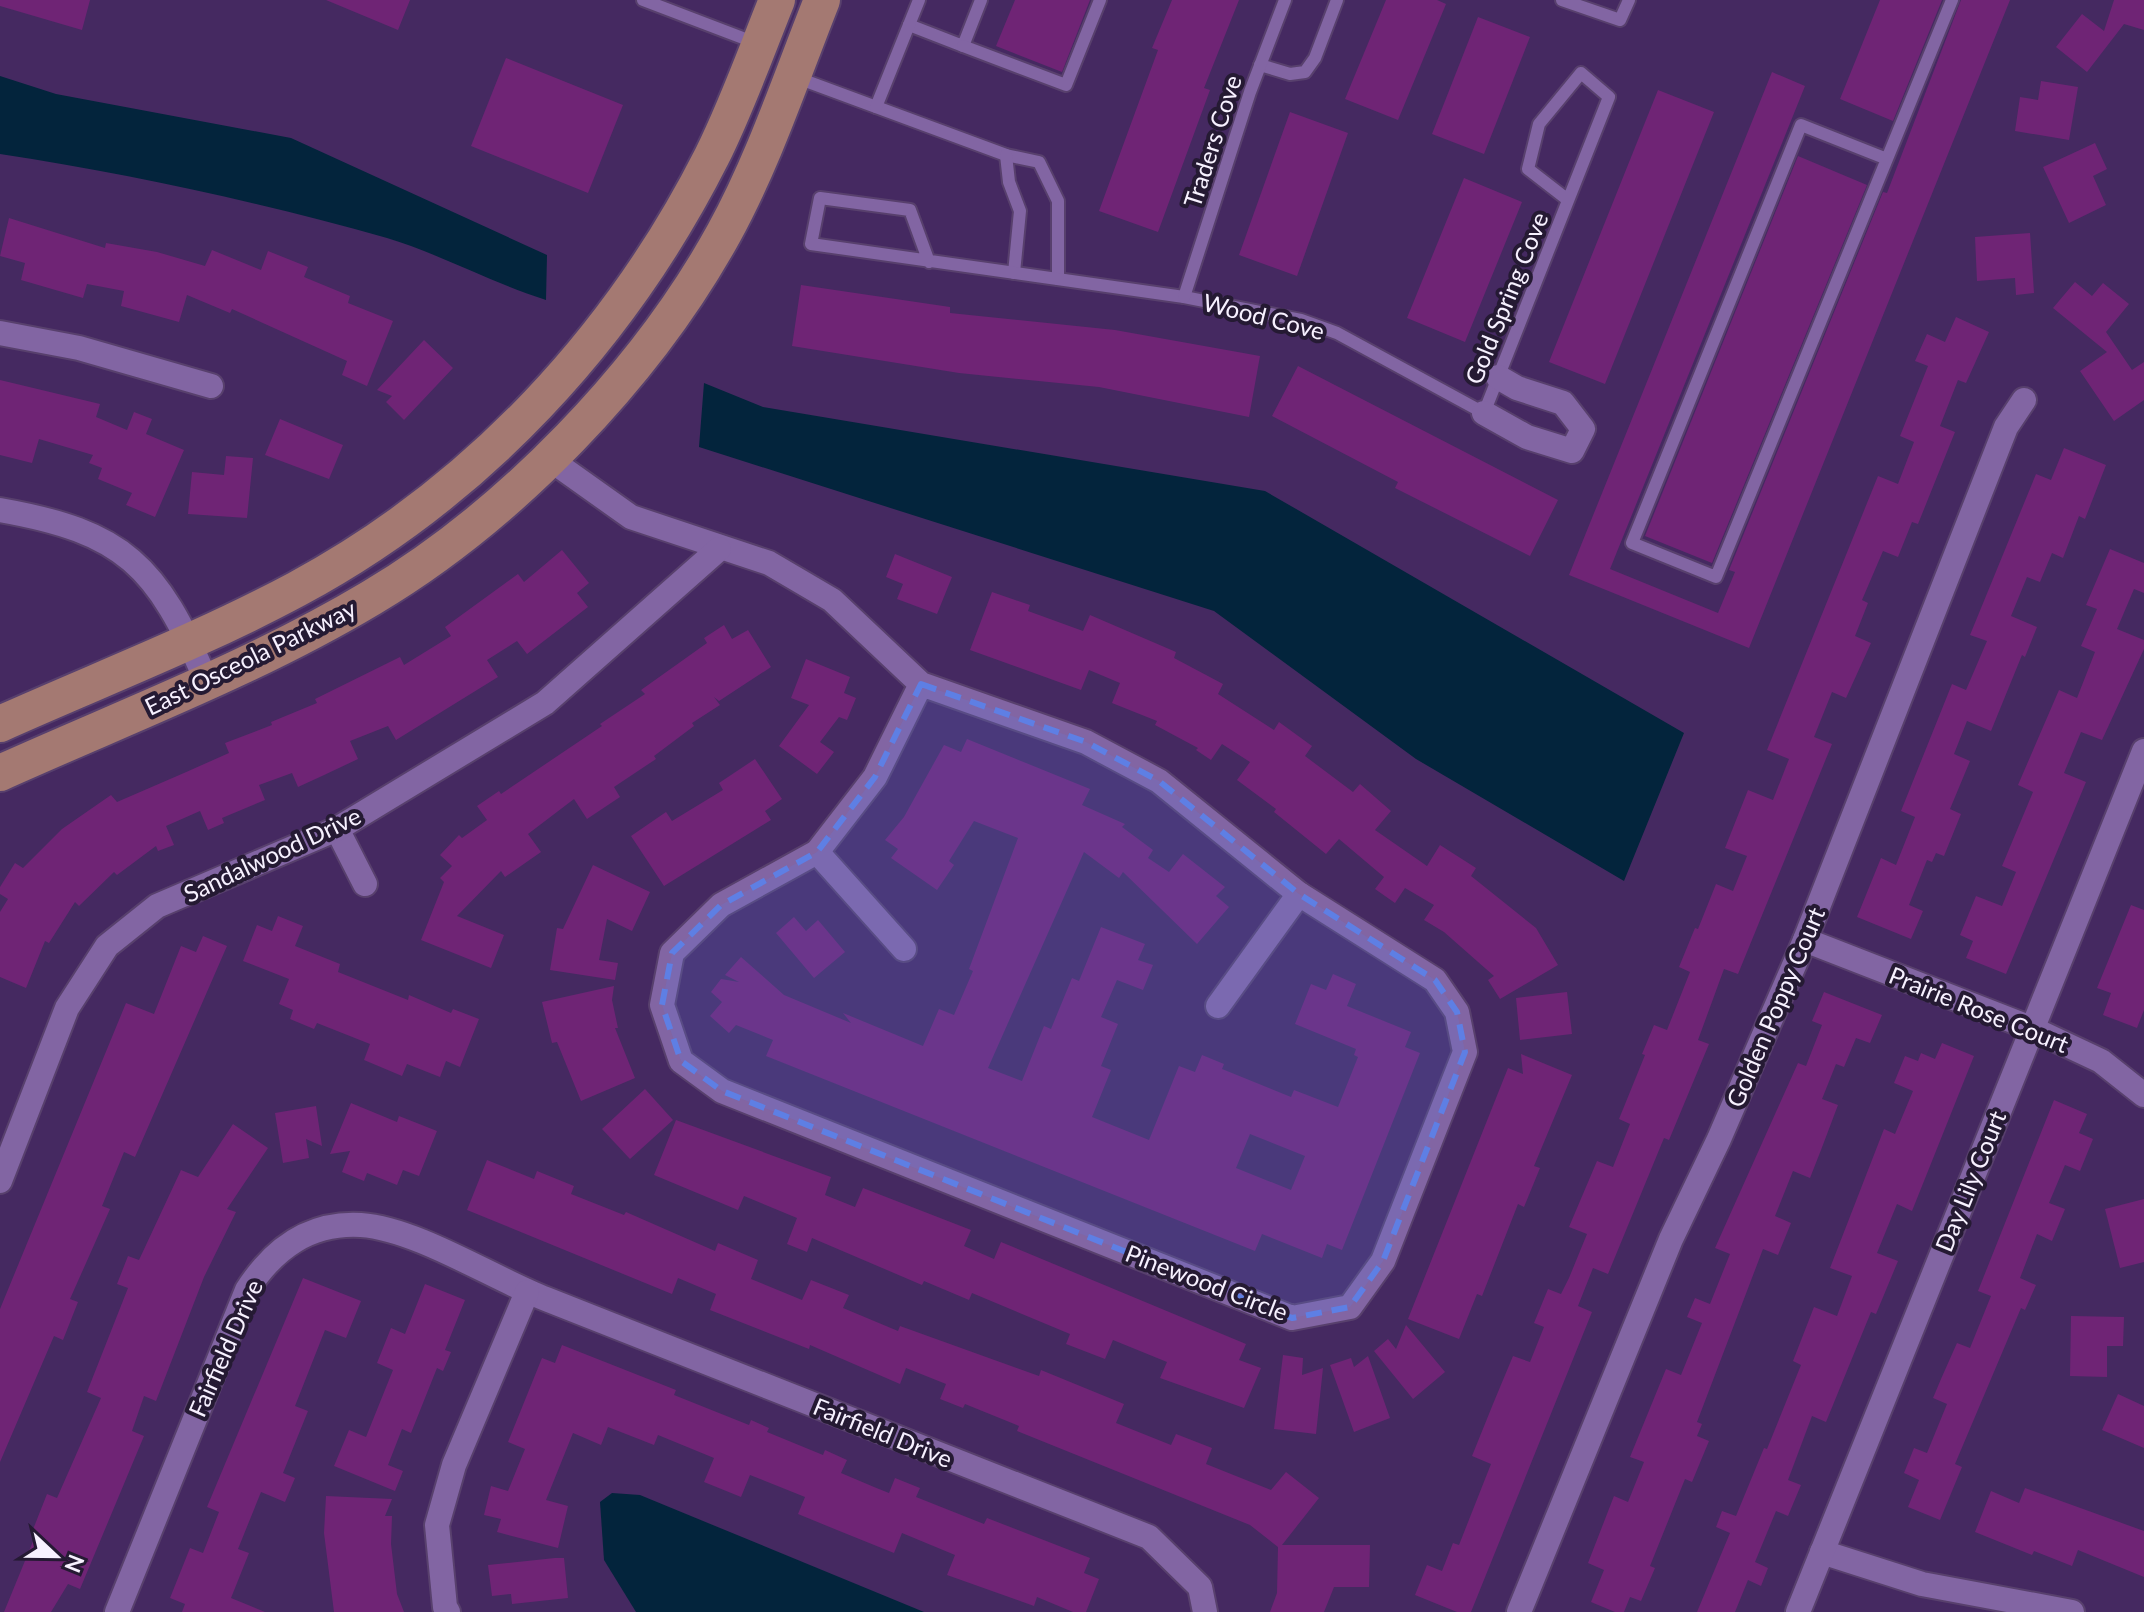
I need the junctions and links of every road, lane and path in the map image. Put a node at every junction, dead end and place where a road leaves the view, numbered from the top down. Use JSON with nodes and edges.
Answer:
{"nodes":[{"id":1,"x":643,"y":0,"type":"edge"},
{"id":2,"x":777,"y":0,"type":"edge"},
{"id":3,"x":822,"y":0,"type":"edge"},
{"id":4,"x":919,"y":0,"type":"edge"},
{"id":5,"x":981,"y":0,"type":"edge"},
{"id":6,"x":1100,"y":0,"type":"edge"},
{"id":7,"x":1285,"y":0,"type":"edge"},
{"id":8,"x":1337,"y":0,"type":"edge"},
{"id":9,"x":1562,"y":0,"type":"edge"},
{"id":10,"x":1629,"y":0,"type":"edge"},
{"id":11,"x":1952,"y":0,"type":"edge"},
{"id":12,"x":909,"y":25,"type":"junction"},
{"id":13,"x":759,"y":45,"type":"junction"},
{"id":14,"x":963,"y":46,"type":"junction"},
{"id":15,"x":1260,"y":65,"type":"junction"},
{"id":16,"x":792,"y":76,"type":"junction"},
{"id":17,"x":876,"y":107,"type":"junction"},
{"id":18,"x":1006,"y":155,"type":"junction"},
{"id":19,"x":1887,"y":159,"type":"junction"},
{"id":20,"x":1568,"y":200,"type":"junction"},
{"id":21,"x":653,"y":258,"type":"junction"},
{"id":22,"x":929,"y":262,"type":"junction"},
{"id":23,"x":1014,"y":273,"type":"junction"},
{"id":24,"x":1058,"y":279,"type":"junction"},
{"id":25,"x":1184,"y":297,"type":"junction"},
{"id":26,"x":0,"y":333,"type":"edge"},
{"id":27,"x":1498,"y":377,"type":"junction"},
{"id":28,"x":211,"y":386,"type":"dead end"},
{"id":29,"x":2024,"y":400,"type":"dead end"},
{"id":30,"x":1484,"y":413,"type":"junction"},
{"id":31,"x":548,"y":458,"type":"junction"},
{"id":32,"x":0,"y":510,"type":"edge"},
{"id":33,"x":719,"y":549,"type":"junction"},
{"id":34,"x":188,"y":639,"type":"junction"},
{"id":35,"x":206,"y":680,"type":"junction"},
{"id":36,"x":921,"y":684,"type":"junction"},
{"id":37,"x":0,"y":724,"type":"edge"},
{"id":38,"x":2144,"y":751,"type":"edge"},
{"id":39,"x":0,"y":773,"type":"edge"},
{"id":40,"x":337,"y":829,"type":"junction"},
{"id":41,"x":817,"y":852,"type":"junction"},
{"id":42,"x":365,"y":884,"type":"dead end"},
{"id":43,"x":1299,"y":894,"type":"junction"},
{"id":44,"x":1805,"y":940,"type":"junction"},
{"id":45,"x":904,"y":949,"type":"dead end"},
{"id":46,"x":1218,"y":1006,"type":"dead end"},
{"id":47,"x":2031,"y":1028,"type":"junction"},
{"id":48,"x":2144,"y":1095,"type":"edge"},
{"id":49,"x":8,"y":1134,"type":"edge"},
{"id":50,"x":0,"y":1181,"type":"edge"},
{"id":51,"x":527,"y":1292,"type":"junction"},
{"id":52,"x":1822,"y":1552,"type":"junction"},
{"id":53,"x":117,"y":1612,"type":"edge"},
{"id":54,"x":448,"y":1612,"type":"edge"},
{"id":55,"x":1205,"y":1612,"type":"edge"},
{"id":56,"x":1519,"y":1612,"type":"edge"},
{"id":57,"x":1798,"y":1612,"type":"edge"},
{"id":58,"x":2072,"y":1612,"type":"edge"}],
"edges":[{"from":1,"to":13,"type":"lane"},
{"from":2,"to":13,"type":"main road","name":"East Osceola Parkway"},
{"from":3,"to":16,"type":"main road","name":"East Osceola Parkway"},
{"from":4,"to":12,"type":"lane"},
{"from":5,"to":14,"type":"lane"},
{"from":6,"to":14,"type":"lane"},
{"from":7,"to":15,"type":"lane","name":"Traders Cove"},
{"from":8,"to":15,"type":"lane"},
{"from":9,"to":10,"type":"lane"},
{"from":11,"to":19,"type":"lane"},
{"from":12,"to":14,"type":"lane"},
{"from":12,"to":17,"type":"lane"},
{"from":13,"to":16,"type":"street"},
{"from":13,"to":21,"type":"main road","name":"East Osceola Parkway"},
{"from":15,"to":25,"type":"lane","name":"Traders Cove"},
{"from":16,"to":17,"type":"lane"},
{"from":16,"to":31,"type":"main road","name":"East Osceola Parkway"},
{"from":17,"to":18,"type":"lane"},
{"from":18,"to":23,"type":"lane"},
{"from":18,"to":24,"type":"lane"},
{"from":19,"to":19,"type":"lane"},
{"from":20,"to":20,"type":"lane","name":"Gold Spring Cove"},
{"from":20,"to":27,"type":"lane","name":"Gold Spring Cove"},
{"from":21,"to":31,"type":"main road"},
{"from":21,"to":34,"type":"main road","name":"East Osceola Parkway"},
{"from":22,"to":22,"type":"lane","name":"Wood Cove"},
{"from":22,"to":23,"type":"lane","name":"Wood Cove"},
{"from":23,"to":24,"type":"lane","name":"Wood Cove"},
{"from":24,"to":25,"type":"lane","name":"Wood Cove"},
{"from":25,"to":30,"type":"lane","name":"Wood Cove"},
{"from":26,"to":28,"type":"street"},
{"from":27,"to":30,"type":"lane","name":"Gold Spring Cove"},
{"from":27,"to":30,"type":"street","name":"Wood Cove"},
{"from":29,"to":44,"type":"street","name":"Golden Poppy Court"},
{"from":31,"to":33,"type":"street","name":"Pinewood Circle"},
{"from":31,"to":35,"type":"main road","name":"East Osceola Parkway"},
{"from":32,"to":34,"type":"street"},
{"from":33,"to":36,"type":"street","name":"Pinewood Circle"},
{"from":33,"to":40,"type":"street","name":"Sandalwood Drive"},
{"from":34,"to":35,"type":"street"},
{"from":34,"to":37,"type":"main road","name":"East Osceola Parkway"},
{"from":35,"to":39,"type":"main road","name":"East Osceola Parkway"},
{"from":36,"to":41,"type":"street","name":"Pinewood Circle"},
{"from":36,"to":43,"type":"street","name":"Pinewood Circle"},
{"from":38,"to":47,"type":"street","name":"Day Lily Court"},
{"from":40,"to":42,"type":"street"},
{"from":40,"to":49,"type":"street","name":"Sandalwood Drive"},
{"from":41,"to":43,"type":"street","name":"Pinewood Circle"},
{"from":41,"to":45,"type":"street"},
{"from":43,"to":46,"type":"street"},
{"from":44,"to":47,"type":"street","name":"Prairie Rose Court"},
{"from":44,"to":56,"type":"street","name":"Golden Poppy Court"},
{"from":47,"to":48,"type":"street","name":"Prairie Rose Court"},
{"from":47,"to":52,"type":"street","name":"Day Lily Court"},
{"from":49,"to":50,"type":"street","name":"Sandalwood Drive"},
{"from":51,"to":53,"type":"street","name":"Fairfield Drive"},
{"from":51,"to":54,"type":"street"},
{"from":51,"to":55,"type":"street","name":"Fairfield Drive"},
{"from":52,"to":57,"type":"street","name":"Day Lily Court"},
{"from":52,"to":58,"type":"street"}]}
